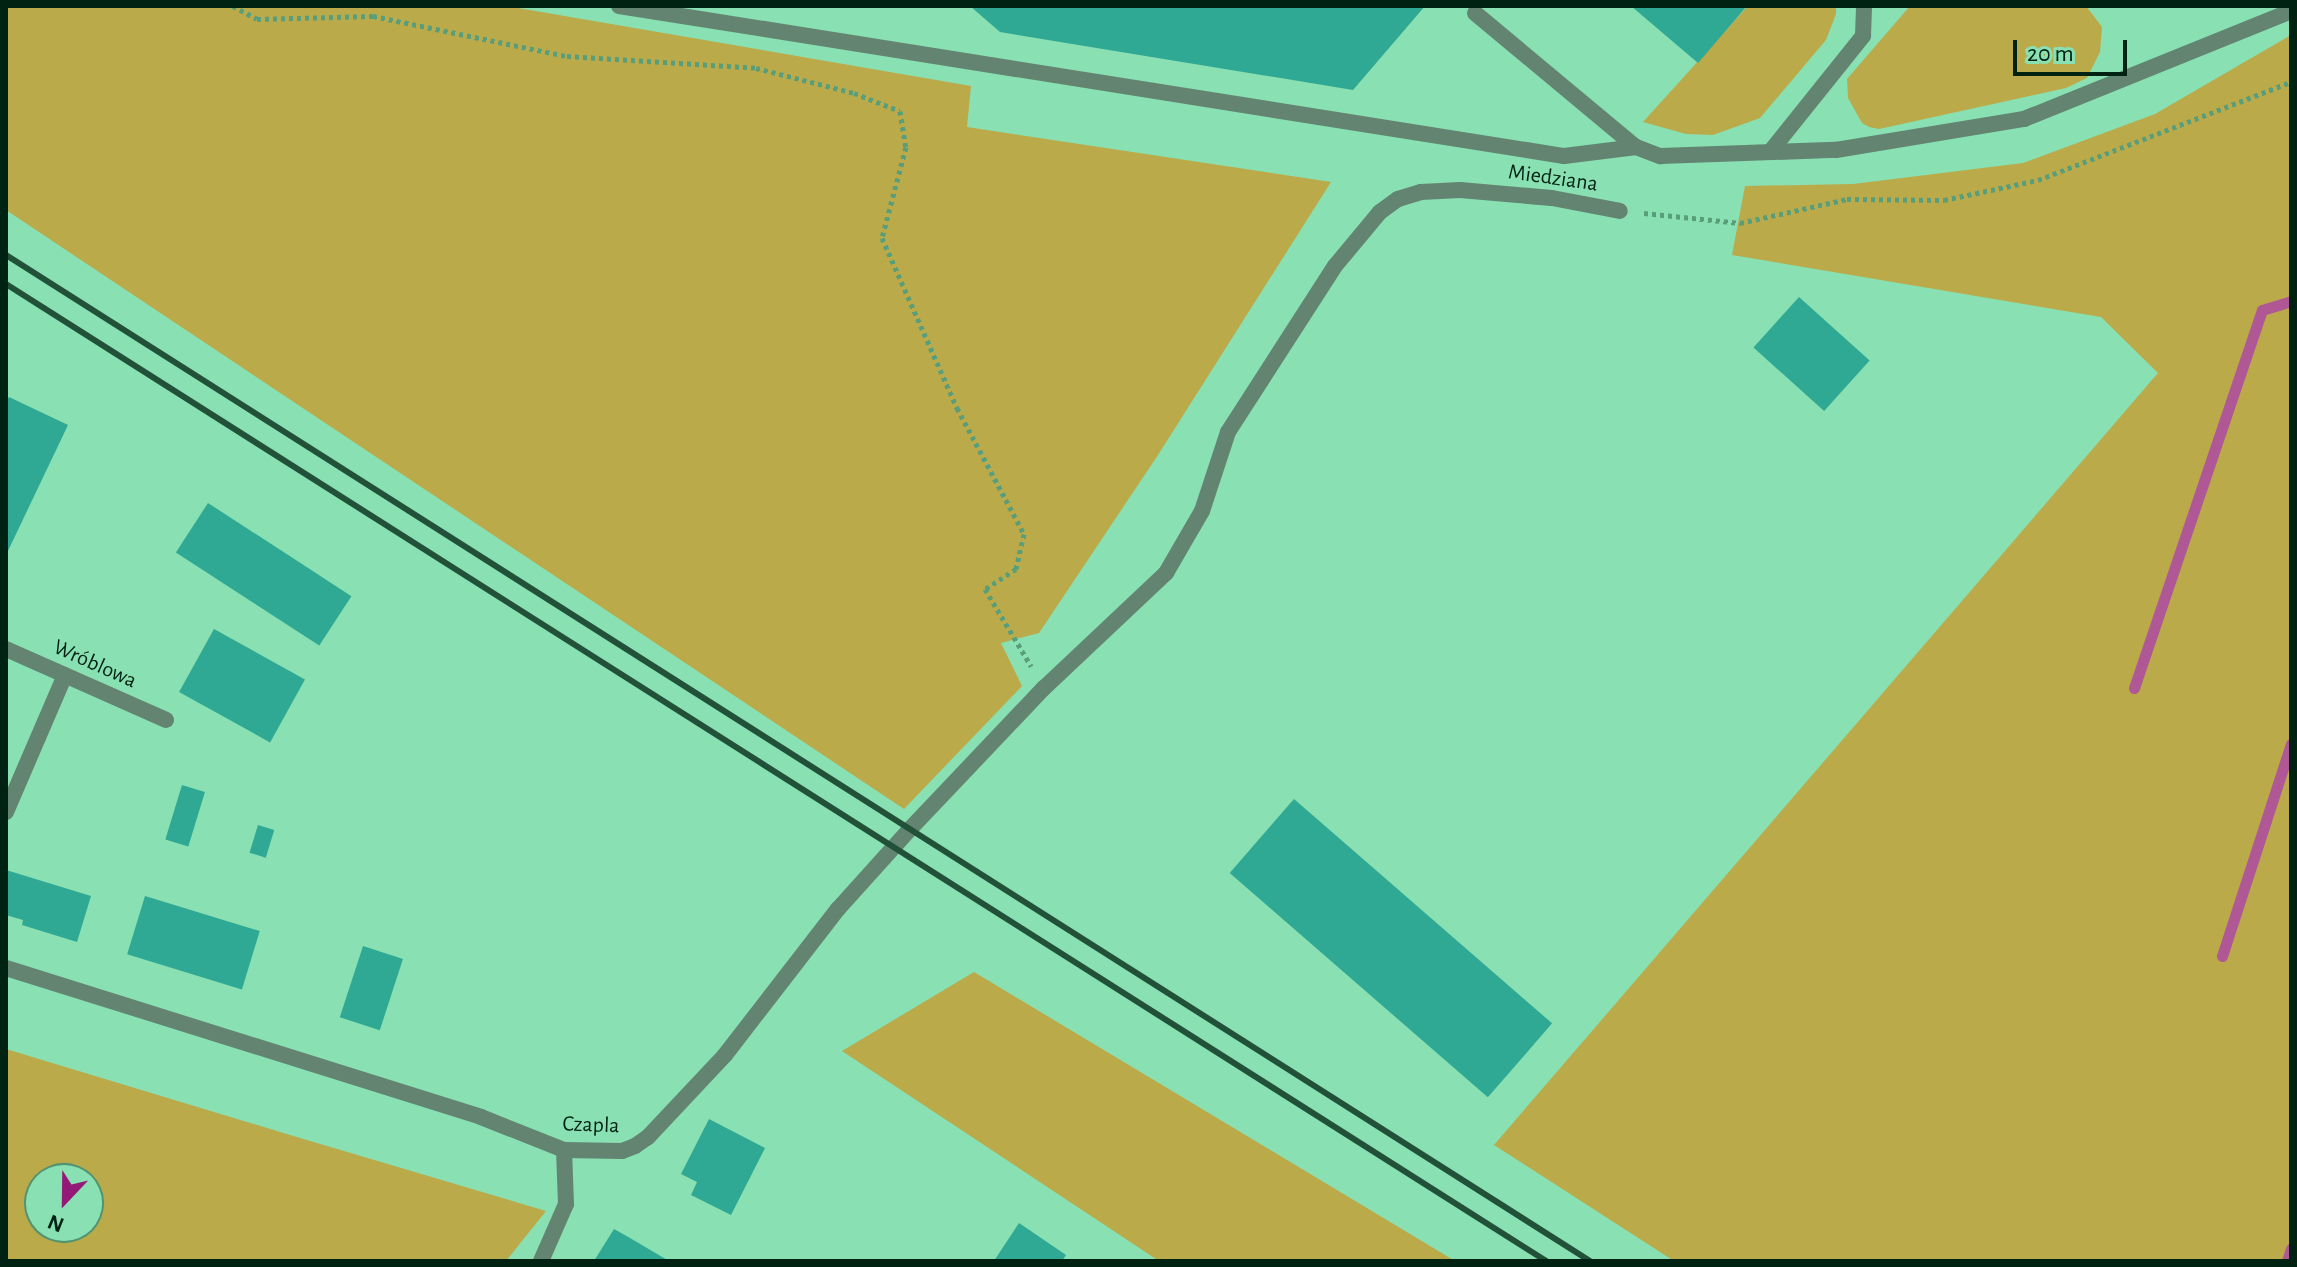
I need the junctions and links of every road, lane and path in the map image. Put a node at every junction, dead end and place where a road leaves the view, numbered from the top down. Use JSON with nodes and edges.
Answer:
{"nodes":[{"id":1,"x":233,"y":6,"type":"edge"},
{"id":2,"x":619,"y":6,"type":"edge"},
{"id":3,"x":1864,"y":6,"type":"edge"},
{"id":4,"x":2291,"y":11,"type":"edge"},
{"id":5,"x":1475,"y":13,"type":"dead end"},
{"id":6,"x":2291,"y":82,"type":"edge"},
{"id":7,"x":1636,"y":147,"type":"junction"},
{"id":8,"x":1770,"y":152,"type":"junction"},
{"id":9,"x":1620,"y":211,"type":"joint"},
{"id":10,"x":6,"y":649,"type":"edge"},
{"id":11,"x":65,"y":675,"type":"junction"},
{"id":12,"x":1044,"y":688,"type":"junction"},
{"id":13,"x":166,"y":720,"type":"dead end"},
{"id":14,"x":6,"y":812,"type":"edge"},
{"id":15,"x":6,"y":968,"type":"edge"},
{"id":16,"x":564,"y":1150,"type":"junction"},
{"id":17,"x":541,"y":1261,"type":"edge"}],
"edges":[{"from":1,"to":12,"type":"path"},
{"from":2,"to":7,"type":"street"},
{"from":3,"to":8,"type":"street"},
{"from":4,"to":8,"type":"street"},
{"from":5,"to":7,"type":"street"},
{"from":6,"to":9,"type":"path","name":"Miedziana"},
{"from":7,"to":8,"type":"street"},
{"from":9,"to":12,"type":"street","name":"Miedziana"},
{"from":10,"to":11,"type":"street","name":"Wróblowa"},
{"from":11,"to":13,"type":"street","name":"Wróblowa"},
{"from":11,"to":14,"type":"street"},
{"from":12,"to":16,"type":"street","name":"Czapla"},
{"from":15,"to":16,"type":"street","name":"Czapla"},
{"from":16,"to":17,"type":"street"}]}
